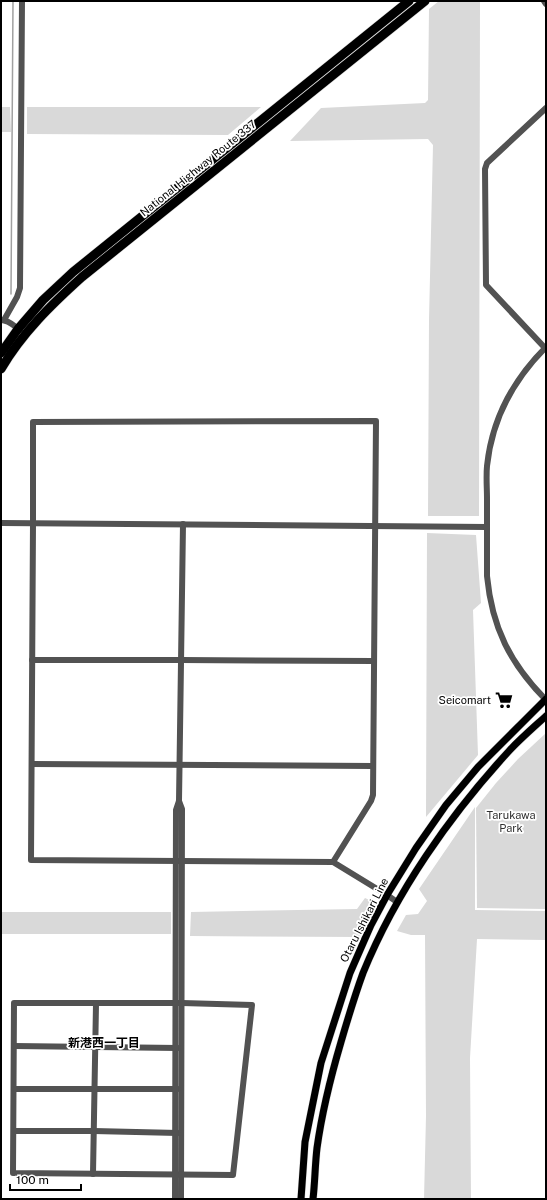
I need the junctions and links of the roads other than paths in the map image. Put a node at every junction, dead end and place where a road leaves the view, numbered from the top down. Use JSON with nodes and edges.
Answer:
{"nodes":[{"id":1,"x":22,"y":1,"type":"edge"},
{"id":2,"x":409,"y":1,"type":"edge"},
{"id":3,"x":425,"y":1,"type":"edge"},
{"id":4,"x":544,"y":1,"type":"edge"},
{"id":5,"x":546,"y":4,"type":"edge"},
{"id":6,"x":546,"y":108,"type":"edge"},
{"id":7,"x":3,"y":320,"type":"edge"},
{"id":8,"x":18,"y":328,"type":"junction"},
{"id":9,"x":26,"y":334,"type":"junction"},
{"id":10,"x":546,"y":348,"type":"edge"},
{"id":11,"x":1,"y":353,"type":"edge"},
{"id":12,"x":1,"y":369,"type":"edge"},
{"id":13,"x":1,"y":523,"type":"edge"},
{"id":14,"x":33,"y":523,"type":"junction"},
{"id":15,"x":183,"y":524,"type":"junction"},
{"id":16,"x":375,"y":526,"type":"junction"},
{"id":17,"x":487,"y":527,"type":"junction"},
{"id":18,"x":32,"y":660,"type":"junction"},
{"id":19,"x":181,"y":660,"type":"junction"},
{"id":20,"x":374,"y":661,"type":"junction"},
{"id":21,"x":546,"y":699,"type":"edge"},
{"id":22,"x":546,"y":716,"type":"edge"},
{"id":23,"x":32,"y":764,"type":"junction"},
{"id":24,"x":180,"y":765,"type":"junction"},
{"id":25,"x":373,"y":766,"type":"junction"},
{"id":26,"x":179,"y":862,"type":"junction"},
{"id":27,"x":333,"y":862,"type":"junction"},
{"id":28,"x":387,"y":895,"type":"junction"},
{"id":29,"x":397,"y":902,"type":"junction"},
{"id":30,"x":96,"y":1004,"type":"junction"},
{"id":31,"x":179,"y":1004,"type":"junction"},
{"id":32,"x":14,"y":1046,"type":"junction"},
{"id":33,"x":96,"y":1047,"type":"junction"},
{"id":34,"x":178,"y":1048,"type":"junction"},
{"id":35,"x":14,"y":1089,"type":"junction"},
{"id":36,"x":95,"y":1089,"type":"junction"},
{"id":37,"x":178,"y":1089,"type":"junction"},
{"id":38,"x":14,"y":1131,"type":"junction"},
{"id":39,"x":94,"y":1131,"type":"junction"},
{"id":40,"x":178,"y":1133,"type":"junction"},
{"id":41,"x":93,"y":1174,"type":"junction"},
{"id":42,"x":178,"y":1174,"type":"junction"},
{"id":43,"x":175,"y":1199,"type":"edge"},
{"id":44,"x":181,"y":1199,"type":"edge"},
{"id":45,"x":301,"y":1199,"type":"edge"},
{"id":46,"x":313,"y":1199,"type":"edge"}],
"edges":[{"from":1,"to":7,"type":"street"},
{"from":2,"to":8,"type":"highway","name":"National Highway Route 337"},
{"from":3,"to":9,"type":"highway","name":"National Highway Route 337"},
{"from":4,"to":5,"type":"street"},
{"from":6,"to":10,"type":"street"},
{"from":7,"to":8,"type":"street"},
{"from":8,"to":9,"type":"street"},
{"from":8,"to":11,"type":"highway","name":"National Highway Route 337"},
{"from":9,"to":12,"type":"highway","name":"National Highway Route 337"},
{"from":10,"to":17,"type":"street"},
{"from":13,"to":14,"type":"street"},
{"from":14,"to":15,"type":"street"},
{"from":14,"to":16,"type":"street"},
{"from":14,"to":18,"type":"street"},
{"from":15,"to":16,"type":"street"},
{"from":15,"to":19,"type":"street"},
{"from":16,"to":17,"type":"street"},
{"from":16,"to":20,"type":"street"},
{"from":17,"to":21,"type":"street"},
{"from":18,"to":19,"type":"street"},
{"from":18,"to":23,"type":"street"},
{"from":19,"to":20,"type":"street"},
{"from":19,"to":24,"type":"street"},
{"from":20,"to":25,"type":"street"},
{"from":21,"to":28,"type":"main road","name":"Otaru Ishikari Line"},
{"from":22,"to":29,"type":"main road","name":"Otaru Ishikari Line"},
{"from":23,"to":24,"type":"street"},
{"from":23,"to":26,"type":"street"},
{"from":24,"to":25,"type":"street"},
{"from":24,"to":26,"type":"street"},
{"from":25,"to":27,"type":"street"},
{"from":26,"to":27,"type":"street"},
{"from":26,"to":31,"type":"street"},
{"from":27,"to":28,"type":"street"},
{"from":28,"to":29,"type":"street"},
{"from":28,"to":45,"type":"main road","name":"Otaru Ishikari Line"},
{"from":29,"to":46,"type":"main road","name":"Otaru Ishikari Line"},
{"from":30,"to":31,"type":"street"},
{"from":30,"to":32,"type":"street"},
{"from":30,"to":33,"type":"street"},
{"from":31,"to":34,"type":"street"},
{"from":31,"to":42,"type":"street"},
{"from":32,"to":33,"type":"street"},
{"from":32,"to":35,"type":"street"},
{"from":33,"to":34,"type":"street"},
{"from":33,"to":36,"type":"street"},
{"from":34,"to":37,"type":"street"},
{"from":35,"to":36,"type":"street"},
{"from":35,"to":38,"type":"street"},
{"from":36,"to":37,"type":"street"},
{"from":36,"to":39,"type":"street"},
{"from":37,"to":40,"type":"street"},
{"from":38,"to":39,"type":"street"},
{"from":38,"to":41,"type":"street"},
{"from":39,"to":40,"type":"street"},
{"from":39,"to":41,"type":"street"},
{"from":40,"to":42,"type":"street"},
{"from":41,"to":42,"type":"street"},
{"from":42,"to":43,"type":"street"},
{"from":42,"to":44,"type":"street"}]}
